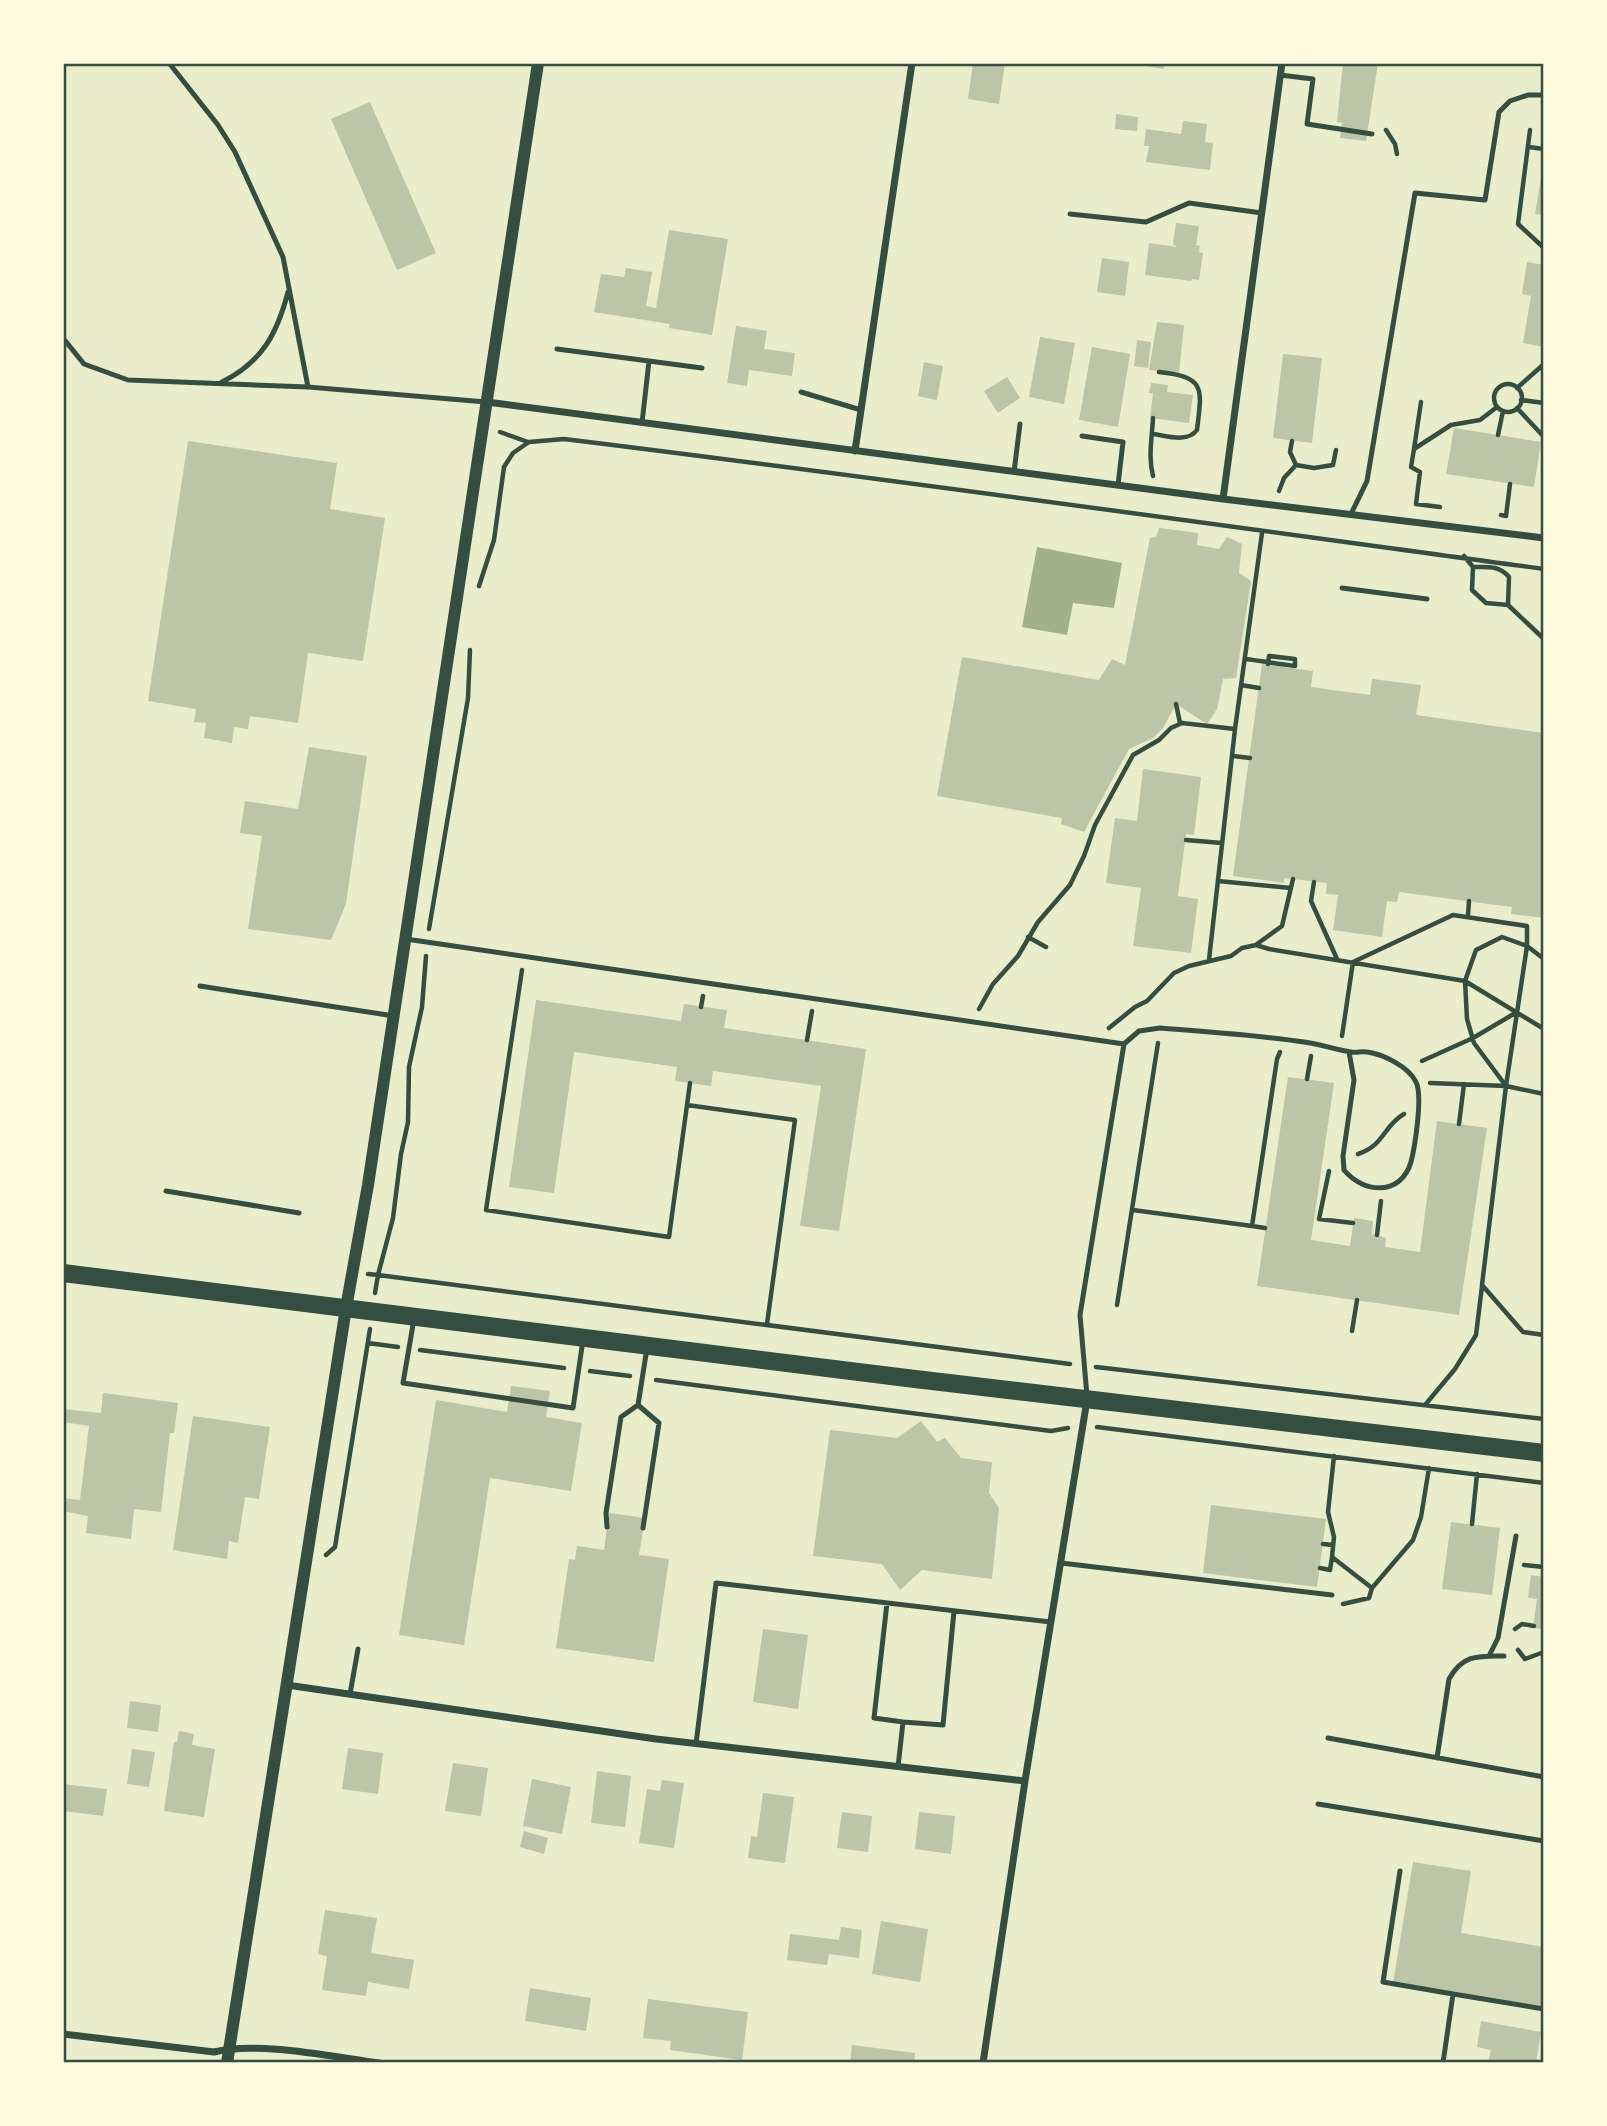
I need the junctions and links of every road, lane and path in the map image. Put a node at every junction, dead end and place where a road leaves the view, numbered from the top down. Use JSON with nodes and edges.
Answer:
{"nodes":[{"id":1,"x":169,"y":63,"type":"edge"},
{"id":2,"x":538,"y":63,"type":"edge"},
{"id":3,"x":912,"y":63,"type":"edge"},
{"id":4,"x":1282,"y":63,"type":"edge"},
{"id":5,"x":1280,"y":75,"type":"junction"},
{"id":6,"x":1544,"y":95,"type":"edge"},
{"id":7,"x":1531,"y":130,"type":"dead end"},
{"id":8,"x":1371,"y":134,"type":"dead end"},
{"id":9,"x":1529,"y":147,"type":"junction"},
{"id":10,"x":1544,"y":149,"type":"edge"},
{"id":11,"x":1262,"y":213,"type":"junction"},
{"id":12,"x":1070,"y":214,"type":"dead end"},
{"id":13,"x":1543,"y":246,"type":"edge"},
{"id":14,"x":289,"y":288,"type":"junction"},
{"id":15,"x":63,"y":338,"type":"edge"},
{"id":16,"x":557,"y":349,"type":"dead end"},
{"id":17,"x":649,"y":361,"type":"junction"},
{"id":18,"x":1544,"y":364,"type":"edge"},
{"id":19,"x":702,"y":368,"type":"dead end"},
{"id":20,"x":1158,"y":372,"type":"dead end"},
{"id":21,"x":219,"y":383,"type":"junction"},
{"id":22,"x":307,"y":387,"type":"junction"},
{"id":23,"x":1517,"y":388,"type":"junction"},
{"id":24,"x":801,"y":392,"type":"dead end"},
{"id":25,"x":1521,"y":400,"type":"junction"},
{"id":26,"x":486,"y":402,"type":"junction"},
{"id":27,"x":1420,"y":402,"type":"dead end"},
{"id":28,"x":1544,"y":403,"type":"edge"},
{"id":29,"x":1497,"y":407,"type":"junction"},
{"id":30,"x":1517,"y":408,"type":"junction"},
{"id":31,"x":861,"y":411,"type":"junction"},
{"id":32,"x":1503,"y":411,"type":"junction"},
{"id":33,"x":1191,"y":413,"type":"dead end"},
{"id":34,"x":1199,"y":414,"type":"junction"},
{"id":35,"x":1153,"y":418,"type":"dead end"},
{"id":36,"x":642,"y":423,"type":"junction"},
{"id":37,"x":1020,"y":424,"type":"dead end"},
{"id":38,"x":1153,"y":434,"type":"junction"},
{"id":39,"x":1498,"y":435,"type":"dead end"},
{"id":40,"x":1082,"y":436,"type":"dead end"},
{"id":41,"x":1544,"y":437,"type":"edge"},
{"id":42,"x":1292,"y":441,"type":"dead end"},
{"id":43,"x":1414,"y":449,"type":"junction"},
{"id":44,"x":1336,"y":450,"type":"dead end"},
{"id":45,"x":855,"y":451,"type":"junction"},
{"id":46,"x":1296,"y":465,"type":"junction"},
{"id":47,"x":1014,"y":472,"type":"junction"},
{"id":48,"x":1153,"y":479,"type":"dead end"},
{"id":49,"x":1510,"y":484,"type":"dead end"},
{"id":50,"x":1118,"y":485,"type":"junction"},
{"id":51,"x":1278,"y":493,"type":"dead end"},
{"id":52,"x":1223,"y":499,"type":"junction"},
{"id":53,"x":1442,"y":507,"type":"dead end"},
{"id":54,"x":1351,"y":514,"type":"junction"},
{"id":55,"x":1493,"y":514,"type":"dead end"},
{"id":56,"x":1262,"y":532,"type":"junction"},
{"id":57,"x":1544,"y":538,"type":"edge"},
{"id":58,"x":1464,"y":556,"type":"junction"},
{"id":59,"x":1473,"y":567,"type":"junction"},
{"id":60,"x":1544,"y":569,"type":"edge"},
{"id":61,"x":1342,"y":589,"type":"dead end"},
{"id":62,"x":477,"y":592,"type":"dead end"},
{"id":63,"x":1427,"y":599,"type":"dead end"},
{"id":64,"x":1508,"y":606,"type":"junction"},
{"id":65,"x":1544,"y":639,"type":"edge"},
{"id":66,"x":470,"y":643,"type":"dead end"},
{"id":67,"x":1245,"y":659,"type":"junction"},
{"id":68,"x":1268,"y":664,"type":"dead end"},
{"id":69,"x":1241,"y":685,"type":"junction"},
{"id":70,"x":1259,"y":688,"type":"dead end"},
{"id":71,"x":1176,"y":704,"type":"dead end"},
{"id":72,"x":1180,"y":723,"type":"junction"},
{"id":73,"x":1235,"y":729,"type":"junction"},
{"id":74,"x":1233,"y":756,"type":"junction"},
{"id":75,"x":1250,"y":758,"type":"dead end"},
{"id":76,"x":1185,"y":839,"type":"dead end"},
{"id":77,"x":1223,"y":843,"type":"junction"},
{"id":78,"x":1293,"y":879,"type":"dead end"},
{"id":79,"x":1218,"y":881,"type":"junction"},
{"id":80,"x":1314,"y":882,"type":"dead end"},
{"id":81,"x":1291,"y":888,"type":"junction"},
{"id":82,"x":1469,"y":901,"type":"dead end"},
{"id":83,"x":1468,"y":915,"type":"junction"},
{"id":84,"x":1028,"y":937,"type":"junction"},
{"id":85,"x":406,"y":939,"type":"junction"},
{"id":86,"x":428,"y":942,"type":"junction"},
{"id":87,"x":1256,"y":945,"type":"junction"},
{"id":88,"x":1527,"y":946,"type":"junction"},
{"id":89,"x":1046,"y":947,"type":"dead end"},
{"id":90,"x":439,"y":957,"type":"dead end"},
{"id":91,"x":1337,"y":959,"type":"junction"},
{"id":92,"x":1544,"y":959,"type":"edge"},
{"id":93,"x":1209,"y":960,"type":"junction"},
{"id":94,"x":1353,"y":962,"type":"junction"},
{"id":95,"x":511,"y":967,"type":"dead end"},
{"id":96,"x":522,"y":969,"type":"junction"},
{"id":97,"x":535,"y":971,"type":"dead end"},
{"id":98,"x":1465,"y":981,"type":"junction"},
{"id":99,"x":200,"y":986,"type":"dead end"},
{"id":100,"x":690,"y":993,"type":"dead end"},
{"id":101,"x":703,"y":995,"type":"junction"},
{"id":102,"x":716,"y":997,"type":"dead end"},
{"id":103,"x":1147,"y":1001,"type":"junction"},
{"id":104,"x":701,"y":1007,"type":"dead end"},
{"id":105,"x":979,"y":1010,"type":"dead end"},
{"id":106,"x":1517,"y":1012,"type":"junction"},
{"id":107,"x":825,"y":1013,"type":"dead end"},
{"id":108,"x":394,"y":1016,"type":"junction"},
{"id":109,"x":1160,"y":1028,"type":"junction"},
{"id":110,"x":1108,"y":1029,"type":"dead end"},
{"id":111,"x":1544,"y":1029,"type":"edge"},
{"id":112,"x":1473,"y":1038,"type":"junction"},
{"id":113,"x":807,"y":1040,"type":"dead end"},
{"id":114,"x":1124,"y":1044,"type":"junction"},
{"id":115,"x":1340,"y":1048,"type":"junction"},
{"id":116,"x":1287,"y":1049,"type":"dead end"},
{"id":117,"x":1299,"y":1051,"type":"dead end"},
{"id":118,"x":1349,"y":1052,"type":"junction"},
{"id":119,"x":1311,"y":1053,"type":"junction"},
{"id":120,"x":1422,"y":1061,"type":"dead end"},
{"id":121,"x":1307,"y":1079,"type":"dead end"},
{"id":122,"x":691,"y":1083,"type":"dead end"},
{"id":123,"x":1429,"y":1083,"type":"dead end"},
{"id":124,"x":1464,"y":1084,"type":"junction"},
{"id":125,"x":1506,"y":1086,"type":"junction"},
{"id":126,"x":1544,"y":1094,"type":"edge"},
{"id":127,"x":687,"y":1105,"type":"junction"},
{"id":128,"x":1404,"y":1114,"type":"dead end"},
{"id":129,"x":1459,"y":1124,"type":"dead end"},
{"id":130,"x":1350,"y":1157,"type":"dead end"},
{"id":131,"x":1329,"y":1171,"type":"dead end"},
{"id":132,"x":166,"y":1191,"type":"dead end"},
{"id":133,"x":1382,"y":1200,"type":"dead end"},
{"id":134,"x":1133,"y":1210,"type":"junction"},
{"id":135,"x":299,"y":1213,"type":"dead end"},
{"id":136,"x":1353,"y":1223,"type":"dead end"},
{"id":137,"x":1252,"y":1226,"type":"junction"},
{"id":138,"x":1265,"y":1228,"type":"dead end"},
{"id":139,"x":1377,"y":1235,"type":"dead end"},
{"id":140,"x":63,"y":1273,"type":"edge"},
{"id":141,"x":1482,"y":1285,"type":"junction"},
{"id":142,"x":1357,"y":1300,"type":"dead end"},
{"id":143,"x":1117,"y":1305,"type":"dead end"},
{"id":144,"x":346,"y":1308,"type":"junction"},
{"id":145,"x":373,"y":1312,"type":"junction"},
{"id":146,"x":414,"y":1317,"type":"junction"},
{"id":147,"x":766,"y":1324,"type":"junction"},
{"id":148,"x":1352,"y":1331,"type":"dead end"},
{"id":149,"x":1544,"y":1335,"type":"edge"},
{"id":150,"x":583,"y":1337,"type":"junction"},
{"id":151,"x":368,"y":1343,"type":"junction"},
{"id":152,"x":648,"y":1345,"type":"junction"},
{"id":153,"x":409,"y":1348,"type":"junction"},
{"id":154,"x":1085,"y":1366,"type":"junction"},
{"id":155,"x":578,"y":1370,"type":"junction"},
{"id":156,"x":643,"y":1378,"type":"junction"},
{"id":157,"x":1087,"y":1399,"type":"junction"},
{"id":158,"x":638,"y":1405,"type":"junction"},
{"id":159,"x":1425,"y":1405,"type":"junction"},
{"id":160,"x":1544,"y":1419,"type":"edge"},
{"id":161,"x":1083,"y":1425,"type":"junction"},
{"id":162,"x":1544,"y":1453,"type":"edge"},
{"id":163,"x":1334,"y":1456,"type":"junction"},
{"id":164,"x":1429,"y":1468,"type":"junction"},
{"id":165,"x":1477,"y":1475,"type":"junction"},
{"id":166,"x":1544,"y":1483,"type":"edge"},
{"id":167,"x":1472,"y":1524,"type":"dead end"},
{"id":168,"x":607,"y":1527,"type":"dead end"},
{"id":169,"x":643,"y":1528,"type":"dead end"},
{"id":170,"x":1516,"y":1536,"type":"dead end"},
{"id":171,"x":1323,"y":1544,"type":"dead end"},
{"id":172,"x":1333,"y":1545,"type":"junction"},
{"id":173,"x":1332,"y":1557,"type":"junction"},
{"id":174,"x":1061,"y":1563,"type":"junction"},
{"id":175,"x":1521,"y":1564,"type":"dead end"},
{"id":176,"x":1544,"y":1567,"type":"edge"},
{"id":177,"x":1320,"y":1569,"type":"dead end"},
{"id":178,"x":305,"y":1572,"type":"junction"},
{"id":179,"x":1372,"y":1588,"type":"junction"},
{"id":180,"x":1332,"y":1595,"type":"dead end"},
{"id":181,"x":887,"y":1603,"type":"junction"},
{"id":182,"x":1340,"y":1606,"type":"dead end"},
{"id":183,"x":954,"y":1611,"type":"junction"},
{"id":184,"x":1051,"y":1622,"type":"junction"},
{"id":185,"x":1534,"y":1626,"type":"dead end"},
{"id":186,"x":1513,"y":1633,"type":"dead end"},
{"id":187,"x":1514,"y":1643,"type":"dead end"},
{"id":188,"x":358,"y":1649,"type":"dead end"},
{"id":189,"x":1544,"y":1652,"type":"edge"},
{"id":190,"x":1489,"y":1656,"type":"junction"},
{"id":191,"x":1504,"y":1656,"type":"dead end"},
{"id":192,"x":1525,"y":1659,"type":"junction"},
{"id":193,"x":1524,"y":1665,"type":"dead end"},
{"id":194,"x":287,"y":1685,"type":"junction"},
{"id":195,"x":350,"y":1694,"type":"junction"},
{"id":196,"x":903,"y":1722,"type":"junction"},
{"id":197,"x":1328,"y":1738,"type":"dead end"},
{"id":198,"x":696,"y":1744,"type":"junction"},
{"id":199,"x":1437,"y":1758,"type":"junction"},
{"id":200,"x":898,"y":1767,"type":"junction"},
{"id":201,"x":1544,"y":1777,"type":"edge"},
{"id":202,"x":1025,"y":1781,"type":"junction"},
{"id":203,"x":1318,"y":1804,"type":"dead end"},
{"id":204,"x":1544,"y":1841,"type":"edge"},
{"id":205,"x":1399,"y":1871,"type":"dead end"},
{"id":206,"x":1453,"y":1994,"type":"junction"},
{"id":207,"x":1544,"y":2008,"type":"edge"},
{"id":208,"x":63,"y":2034,"type":"edge"},
{"id":209,"x":230,"y":2048,"type":"junction"},
{"id":210,"x":227,"y":2063,"type":"edge"},
{"id":211,"x":379,"y":2063,"type":"edge"},
{"id":212,"x":983,"y":2063,"type":"edge"},
{"id":213,"x":1443,"y":2063,"type":"edge"}],
"edges":[{"from":1,"to":14,"type":"lane"},
{"from":2,"to":26,"type":"street"},
{"from":3,"to":31,"type":"street"},
{"from":4,"to":5,"type":"street"},
{"from":5,"to":8,"type":"lane"},
{"from":5,"to":11,"type":"street"},
{"from":6,"to":54,"type":"lane"},
{"from":7,"to":9,"type":"path"},
{"from":9,"to":10,"type":"path"},
{"from":9,"to":13,"type":"path"},
{"from":11,"to":12,"type":"lane"},
{"from":11,"to":52,"type":"street"},
{"from":14,"to":21,"type":"lane"},
{"from":14,"to":22,"type":"lane"},
{"from":15,"to":21,"type":"lane"},
{"from":16,"to":17,"type":"lane"},
{"from":17,"to":19,"type":"lane"},
{"from":17,"to":36,"type":"lane"},
{"from":18,"to":23,"type":"path"},
{"from":20,"to":34,"type":"path"},
{"from":21,"to":22,"type":"lane"},
{"from":22,"to":26,"type":"lane"},
{"from":23,"to":25,"type":"path"},
{"from":23,"to":29,"type":"path"},
{"from":24,"to":31,"type":"lane"},
{"from":25,"to":28,"type":"path"},
{"from":25,"to":30,"type":"path"},
{"from":26,"to":36,"type":"street"},
{"from":26,"to":85,"type":"street"},
{"from":27,"to":43,"type":"path"},
{"from":29,"to":32,"type":"path"},
{"from":29,"to":43,"type":"path"},
{"from":30,"to":32,"type":"path"},
{"from":30,"to":41,"type":"path"},
{"from":31,"to":45,"type":"street"},
{"from":32,"to":39,"type":"path"},
{"from":33,"to":34,"type":"path"},
{"from":34,"to":38,"type":"path"},
{"from":35,"to":38,"type":"path"},
{"from":36,"to":45,"type":"street"},
{"from":37,"to":47,"type":"lane"},
{"from":38,"to":48,"type":"path"},
{"from":40,"to":50,"type":"lane"},
{"from":42,"to":46,"type":"path"},
{"from":43,"to":53,"type":"path"},
{"from":44,"to":46,"type":"path"},
{"from":45,"to":47,"type":"street"},
{"from":46,"to":51,"type":"path"},
{"from":47,"to":50,"type":"street"},
{"from":49,"to":55,"type":"path"},
{"from":50,"to":52,"type":"street"},
{"from":52,"to":54,"type":"street"},
{"from":54,"to":57,"type":"street"},
{"from":56,"to":58,"type":"path"},
{"from":56,"to":62,"type":"path"},
{"from":56,"to":67,"type":"path"},
{"from":58,"to":59,"type":"path"},
{"from":58,"to":60,"type":"path"},
{"from":59,"to":64,"type":"path"},
{"from":59,"to":64,"type":"path"},
{"from":61,"to":63,"type":"lane"},
{"from":64,"to":65,"type":"path"},
{"from":66,"to":86,"type":"path"},
{"from":67,"to":68,"type":"path"},
{"from":67,"to":69,"type":"path"},
{"from":69,"to":70,"type":"path"},
{"from":69,"to":73,"type":"path"},
{"from":71,"to":72,"type":"path"},
{"from":72,"to":73,"type":"path"},
{"from":72,"to":84,"type":"path"},
{"from":73,"to":74,"type":"path"},
{"from":74,"to":75,"type":"path"},
{"from":74,"to":77,"type":"path"},
{"from":76,"to":77,"type":"path"},
{"from":77,"to":79,"type":"path"},
{"from":78,"to":81,"type":"path"},
{"from":79,"to":81,"type":"path"},
{"from":79,"to":93,"type":"path"},
{"from":80,"to":91,"type":"path"},
{"from":81,"to":87,"type":"path"},
{"from":82,"to":83,"type":"path"},
{"from":83,"to":88,"type":"path"},
{"from":83,"to":94,"type":"path"},
{"from":84,"to":89,"type":"path"},
{"from":84,"to":105,"type":"path"},
{"from":85,"to":86,"type":"lane"},
{"from":85,"to":108,"type":"street"},
{"from":86,"to":90,"type":"path"},
{"from":86,"to":114,"type":"lane"},
{"from":87,"to":91,"type":"path"},
{"from":87,"to":93,"type":"path"},
{"from":88,"to":92,"type":"path"},
{"from":88,"to":98,"type":"path"},
{"from":88,"to":106,"type":"path"},
{"from":91,"to":94,"type":"path"},
{"from":93,"to":103,"type":"path"},
{"from":94,"to":98,"type":"path"},
{"from":94,"to":115,"type":"path"},
{"from":95,"to":96,"type":"path"},
{"from":96,"to":97,"type":"path"},
{"from":96,"to":127,"type":"path"},
{"from":98,"to":106,"type":"path"},
{"from":98,"to":112,"type":"path"},
{"from":99,"to":108,"type":"lane"},
{"from":100,"to":101,"type":"path"},
{"from":101,"to":102,"type":"path"},
{"from":101,"to":104,"type":"path"},
{"from":103,"to":109,"type":"path"},
{"from":103,"to":110,"type":"path"},
{"from":106,"to":111,"type":"path"},
{"from":106,"to":112,"type":"path"},
{"from":106,"to":125,"type":"path"},
{"from":107,"to":113,"type":"path"},
{"from":108,"to":144,"type":"street"},
{"from":109,"to":114,"type":"lane"},
{"from":109,"to":115,"type":"lane"},
{"from":109,"to":134,"type":"path"},
{"from":112,"to":120,"type":"path"},
{"from":112,"to":125,"type":"path"},
{"from":114,"to":154,"type":"lane"},
{"from":115,"to":118,"type":"lane"},
{"from":115,"to":119,"type":"path"},
{"from":116,"to":137,"type":"path"},
{"from":117,"to":119,"type":"path"},
{"from":118,"to":118,"type":"lane"},
{"from":119,"to":121,"type":"path"},
{"from":122,"to":127,"type":"path"},
{"from":123,"to":124,"type":"path"},
{"from":124,"to":125,"type":"path"},
{"from":124,"to":129,"type":"path"},
{"from":125,"to":126,"type":"path"},
{"from":125,"to":141,"type":"path"},
{"from":127,"to":147,"type":"path"},
{"from":128,"to":130,"type":"path"},
{"from":131,"to":136,"type":"path"},
{"from":132,"to":135,"type":"lane"},
{"from":133,"to":139,"type":"path"},
{"from":134,"to":137,"type":"path"},
{"from":134,"to":143,"type":"path"},
{"from":137,"to":138,"type":"path"},
{"from":140,"to":144,"type":"main road"},
{"from":141,"to":149,"type":"path"},
{"from":141,"to":159,"type":"path"},
{"from":142,"to":148,"type":"path"},
{"from":144,"to":145,"type":"main road"},
{"from":144,"to":178,"type":"street"},
{"from":145,"to":146,"type":"main road"},
{"from":145,"to":147,"type":"path"},
{"from":145,"to":151,"type":"path"},
{"from":146,"to":150,"type":"main road"},
{"from":146,"to":153,"type":"lane"},
{"from":147,"to":154,"type":"path"},
{"from":150,"to":152,"type":"main road"},
{"from":150,"to":155,"type":"lane"},
{"from":151,"to":153,"type":"path"},
{"from":151,"to":178,"type":"path"},
{"from":152,"to":156,"type":"lane"},
{"from":152,"to":157,"type":"main road"},
{"from":153,"to":155,"type":"path"},
{"from":153,"to":155,"type":"lane"},
{"from":154,"to":157,"type":"lane"},
{"from":154,"to":159,"type":"path"},
{"from":155,"to":156,"type":"path"},
{"from":156,"to":158,"type":"lane"},
{"from":156,"to":161,"type":"path"},
{"from":157,"to":161,"type":"street"},
{"from":157,"to":162,"type":"main road"},
{"from":158,"to":168,"type":"lane"},
{"from":158,"to":169,"type":"lane"},
{"from":159,"to":160,"type":"path"},
{"from":161,"to":163,"type":"path"},
{"from":161,"to":174,"type":"street"},
{"from":163,"to":164,"type":"path"},
{"from":163,"to":172,"type":"path"},
{"from":164,"to":165,"type":"path"},
{"from":164,"to":179,"type":"path"},
{"from":165,"to":166,"type":"path"},
{"from":165,"to":167,"type":"path"},
{"from":170,"to":190,"type":"lane"},
{"from":171,"to":172,"type":"path"},
{"from":172,"to":173,"type":"path"},
{"from":173,"to":177,"type":"path"},
{"from":173,"to":179,"type":"path"},
{"from":174,"to":180,"type":"lane"},
{"from":174,"to":184,"type":"street"},
{"from":175,"to":176,"type":"path"},
{"from":178,"to":194,"type":"street"},
{"from":179,"to":182,"type":"path"},
{"from":181,"to":183,"type":"lane"},
{"from":181,"to":196,"type":"lane"},
{"from":181,"to":198,"type":"lane"},
{"from":183,"to":184,"type":"lane"},
{"from":183,"to":196,"type":"lane"},
{"from":184,"to":202,"type":"street"},
{"from":185,"to":186,"type":"path"},
{"from":187,"to":192,"type":"path"},
{"from":188,"to":195,"type":"lane"},
{"from":189,"to":192,"type":"path"},
{"from":190,"to":191,"type":"lane"},
{"from":190,"to":199,"type":"lane"},
{"from":192,"to":193,"type":"path"},
{"from":194,"to":195,"type":"street"},
{"from":194,"to":209,"type":"street"},
{"from":195,"to":198,"type":"street"},
{"from":196,"to":200,"type":"lane"},
{"from":197,"to":199,"type":"lane"},
{"from":198,"to":200,"type":"street"},
{"from":199,"to":201,"type":"lane"},
{"from":200,"to":202,"type":"street"},
{"from":202,"to":212,"type":"street"},
{"from":203,"to":204,"type":"lane"},
{"from":205,"to":206,"type":"lane"},
{"from":206,"to":207,"type":"lane"},
{"from":206,"to":213,"type":"lane"},
{"from":208,"to":209,"type":"street"},
{"from":209,"to":210,"type":"street"},
{"from":209,"to":211,"type":"street"}]}
